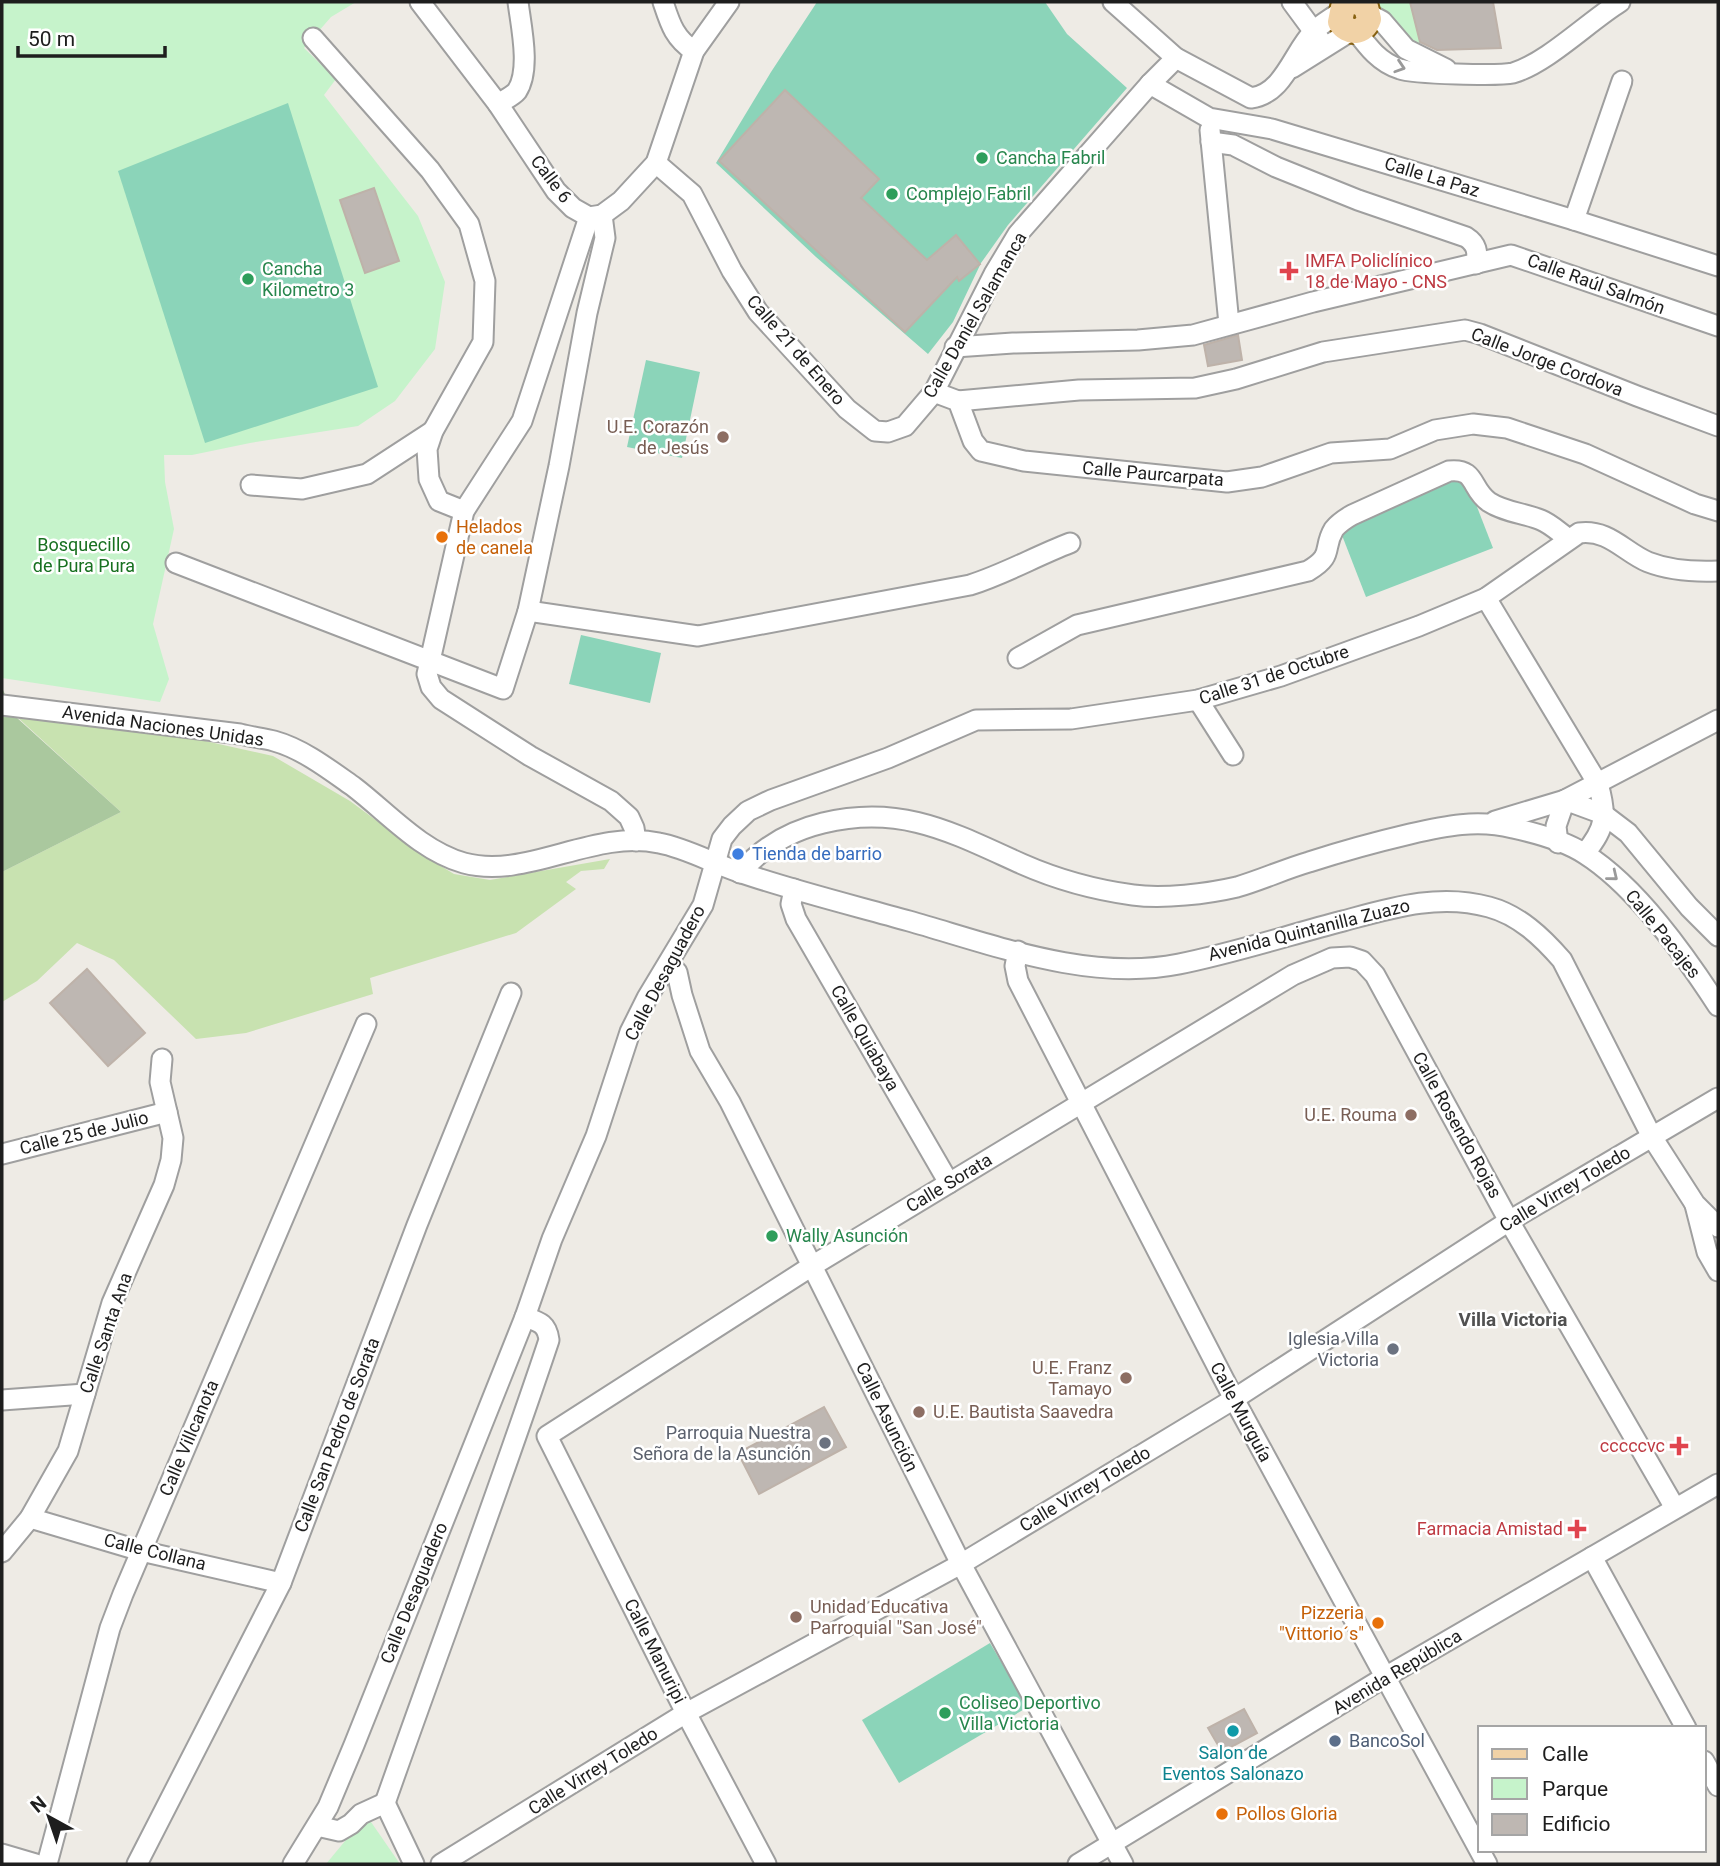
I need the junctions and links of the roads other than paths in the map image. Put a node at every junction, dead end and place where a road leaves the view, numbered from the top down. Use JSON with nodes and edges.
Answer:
{"nodes":[{"id":1,"x":420,"y":2,"type":"edge"},
{"id":2,"x":518,"y":2,"type":"edge"},
{"id":3,"x":663,"y":2,"type":"edge"},
{"id":4,"x":729,"y":2,"type":"edge"},
{"id":5,"x":1113,"y":2,"type":"edge"},
{"id":6,"x":1293,"y":2,"type":"edge"},
{"id":7,"x":1620,"y":2,"type":"edge"},
{"id":8,"x":1356,"y":11,"type":"edge"},
{"id":9,"x":1310,"y":27,"type":"junction"},
{"id":10,"x":313,"y":38,"type":"dead end"},
{"id":11,"x":1326,"y":47,"type":"junction"},
{"id":12,"x":694,"y":51,"type":"junction"},
{"id":13,"x":1176,"y":58,"type":"junction"},
{"id":14,"x":1285,"y":73,"type":"junction"},
{"id":15,"x":1457,"y":73,"type":"junction"},
{"id":16,"x":1622,"y":81,"type":"dead end"},
{"id":17,"x":1150,"y":84,"type":"junction"},
{"id":18,"x":498,"y":104,"type":"junction"},
{"id":19,"x":1209,"y":118,"type":"junction"},
{"id":20,"x":1211,"y":142,"type":"junction"},
{"id":21,"x":656,"y":163,"type":"junction"},
{"id":22,"x":596,"y":216,"type":"junction"},
{"id":23,"x":1574,"y":219,"type":"junction"},
{"id":24,"x":1476,"y":264,"type":"junction"},
{"id":25,"x":1718,"y":266,"type":"edge"},
{"id":26,"x":1229,"y":324,"type":"junction"},
{"id":27,"x":1718,"y":326,"type":"edge"},
{"id":28,"x":955,"y":347,"type":"junction"},
{"id":29,"x":933,"y":392,"type":"junction"},
{"id":30,"x":958,"y":401,"type":"junction"},
{"id":31,"x":1718,"y":426,"type":"edge"},
{"id":32,"x":433,"y":430,"type":"junction"},
{"id":33,"x":875,"y":431,"type":"joint"},
{"id":34,"x":251,"y":485,"type":"dead end"},
{"id":35,"x":464,"y":511,"type":"junction"},
{"id":36,"x":1718,"y":511,"type":"edge"},
{"id":37,"x":1569,"y":539,"type":"junction"},
{"id":38,"x":1070,"y":543,"type":"dead end"},
{"id":39,"x":176,"y":564,"type":"dead end"},
{"id":40,"x":1718,"y":571,"type":"edge"},
{"id":41,"x":1486,"y":598,"type":"junction"},
{"id":42,"x":528,"y":611,"type":"junction"},
{"id":43,"x":1018,"y":658,"type":"dead end"},
{"id":44,"x":429,"y":661,"type":"junction"},
{"id":45,"x":1198,"y":700,"type":"junction"},
{"id":46,"x":2,"y":705,"type":"edge"},
{"id":47,"x":1718,"y":720,"type":"edge"},
{"id":48,"x":1233,"y":755,"type":"dead end"},
{"id":49,"x":1598,"y":783,"type":"junction"},
{"id":50,"x":1565,"y":800,"type":"junction"},
{"id":51,"x":1603,"y":814,"type":"junction"},
{"id":52,"x":1484,"y":823,"type":"junction"},
{"id":53,"x":636,"y":841,"type":"junction"},
{"id":54,"x":1558,"y":843,"type":"junction"},
{"id":55,"x":1584,"y":853,"type":"junction"},
{"id":56,"x":715,"y":864,"type":"junction"},
{"id":57,"x":740,"y":873,"type":"junction"},
{"id":58,"x":794,"y":889,"type":"junction"},
{"id":59,"x":1718,"y":936,"type":"edge"},
{"id":60,"x":1018,"y":951,"type":"junction"},
{"id":61,"x":1362,"y":961,"type":"joint"},
{"id":62,"x":668,"y":964,"type":"junction"},
{"id":63,"x":511,"y":993,"type":"dead end"},
{"id":64,"x":1718,"y":1006,"type":"edge"},
{"id":65,"x":366,"y":1024,"type":"dead end"},
{"id":66,"x":162,"y":1059,"type":"dead end"},
{"id":67,"x":1718,"y":1098,"type":"edge"},
{"id":68,"x":1081,"y":1102,"type":"junction"},
{"id":69,"x":167,"y":1112,"type":"junction"},
{"id":70,"x":1652,"y":1137,"type":"junction"},
{"id":71,"x":2,"y":1154,"type":"edge"},
{"id":72,"x":949,"y":1183,"type":"junction"},
{"id":73,"x":1695,"y":1204,"type":"junction"},
{"id":74,"x":1509,"y":1221,"type":"junction"},
{"id":75,"x":1718,"y":1227,"type":"edge"},
{"id":76,"x":812,"y":1266,"type":"junction"},
{"id":77,"x":1718,"y":1271,"type":"edge"},
{"id":78,"x":525,"y":1317,"type":"junction"},
{"id":79,"x":85,"y":1394,"type":"junction"},
{"id":80,"x":1234,"y":1399,"type":"junction"},
{"id":81,"x":2,"y":1400,"type":"edge"},
{"id":82,"x":547,"y":1436,"type":"joint"},
{"id":83,"x":1718,"y":1484,"type":"edge"},
{"id":84,"x":1675,"y":1508,"type":"junction"},
{"id":85,"x":30,"y":1518,"type":"junction"},
{"id":86,"x":141,"y":1551,"type":"junction"},
{"id":87,"x":2,"y":1552,"type":"edge"},
{"id":88,"x":1592,"y":1557,"type":"junction"},
{"id":89,"x":961,"y":1564,"type":"junction"},
{"id":90,"x":281,"y":1583,"type":"junction"},
{"id":91,"x":1385,"y":1677,"type":"junction"},
{"id":92,"x":686,"y":1713,"type":"junction"},
{"id":93,"x":1685,"y":1726,"type":"edge"},
{"id":94,"x":1706,"y":1765,"type":"edge"},
{"id":95,"x":1718,"y":1786,"type":"edge"},
{"id":96,"x":385,"y":1803,"type":"junction"},
{"id":97,"x":317,"y":1826,"type":"junction"},
{"id":98,"x":1113,"y":1844,"type":"junction"},
{"id":99,"x":1478,"y":1849,"type":"edge"},
{"id":100,"x":2,"y":1854,"type":"edge"},
{"id":101,"x":759,"y":1862,"type":"edge"},
{"id":102,"x":36,"y":1864,"type":"edge"},
{"id":103,"x":47,"y":1864,"type":"edge"},
{"id":104,"x":137,"y":1864,"type":"edge"},
{"id":105,"x":293,"y":1864,"type":"edge"},
{"id":106,"x":414,"y":1864,"type":"edge"},
{"id":107,"x":441,"y":1864,"type":"edge"},
{"id":108,"x":1078,"y":1864,"type":"edge"},
{"id":109,"x":1123,"y":1864,"type":"edge"}],
"edges":[{"from":1,"to":18,"type":"street","name":"Calle 6"},
{"from":2,"to":18,"type":"street"},
{"from":3,"to":12,"type":"street"},
{"from":4,"to":12,"type":"street"},
{"from":5,"to":13,"type":"street"},
{"from":6,"to":9,"type":"street"},
{"from":7,"to":15,"type":"street"},
{"from":8,"to":9,"type":"street"},
{"from":8,"to":11,"type":"street"},
{"from":8,"to":15,"type":"street"},
{"from":8,"to":15,"type":"street","one_way":true},
{"from":9,"to":11,"type":"street"},
{"from":9,"to":14,"type":"street"},
{"from":10,"to":32,"type":"street"},
{"from":11,"to":14,"type":"street"},
{"from":12,"to":21,"type":"street"},
{"from":13,"to":14,"type":"street"},
{"from":13,"to":17,"type":"street","name":"Calle Daniel Salamanca"},
{"from":16,"to":23,"type":"street"},
{"from":17,"to":19,"type":"street","name":"Calle La Paz"},
{"from":17,"to":28,"type":"street","name":"Calle Daniel Salamanca"},
{"from":18,"to":22,"type":"street","name":"Calle 6"},
{"from":19,"to":20,"type":"street"},
{"from":19,"to":23,"type":"street","name":"Calle La Paz"},
{"from":20,"to":24,"type":"street"},
{"from":20,"to":26,"type":"street"},
{"from":21,"to":22,"type":"street"},
{"from":21,"to":33,"type":"street","name":"Calle 21 de Enero"},
{"from":22,"to":35,"type":"street"},
{"from":22,"to":42,"type":"street"},
{"from":23,"to":25,"type":"street","name":"Calle La Paz"},
{"from":24,"to":26,"type":"street","name":"Calle Raúl Salmón"},
{"from":24,"to":27,"type":"street","name":"Calle Raúl Salmón"},
{"from":26,"to":28,"type":"street","name":"Calle Raúl Salmón"},
{"from":28,"to":29,"type":"street","name":"Calle Daniel Salamanca"},
{"from":29,"to":30,"type":"street"},
{"from":29,"to":33,"type":"street","name":"Calle Daniel Salamanca"},
{"from":30,"to":31,"type":"street","name":"Calle Jorge Cordova"},
{"from":30,"to":36,"type":"street","name":"Calle Paurcarpata"},
{"from":32,"to":34,"type":"street"},
{"from":32,"to":35,"type":"street"},
{"from":35,"to":44,"type":"street"},
{"from":37,"to":40,"type":"street","name":"Calle 31 de Octubre"},
{"from":37,"to":41,"type":"street","name":"Calle 31 de Octubre"},
{"from":37,"to":43,"type":"street"},
{"from":38,"to":42,"type":"street"},
{"from":39,"to":44,"type":"street"},
{"from":41,"to":45,"type":"street","name":"Calle 31 de Octubre"},
{"from":41,"to":49,"type":"street"},
{"from":42,"to":44,"type":"street"},
{"from":44,"to":53,"type":"street"},
{"from":45,"to":48,"type":"street"},
{"from":45,"to":56,"type":"street","name":"Calle 31 de Octubre"},
{"from":46,"to":53,"type":"street","name":"Avenida Naciones Unidas"},
{"from":47,"to":49,"type":"street"},
{"from":49,"to":50,"type":"street"},
{"from":49,"to":51,"type":"street"},
{"from":50,"to":51,"type":"street","name":"Calle Pacajes"},
{"from":50,"to":52,"type":"street"},
{"from":50,"to":54,"type":"street"},
{"from":51,"to":55,"type":"street"},
{"from":51,"to":59,"type":"street","name":"Calle Pacajes"},
{"from":52,"to":54,"type":"street","name":"Calle Pacajes"},
{"from":52,"to":57,"type":"street"},
{"from":53,"to":56,"type":"street","name":"Avenida Naciones Unidas"},
{"from":54,"to":55,"type":"street","name":"Calle Pacajes"},
{"from":55,"to":64,"type":"street","name":"Calle Pacajes","one_way":true},
{"from":56,"to":57,"type":"street","name":"Avenida Naciones Unidas"},
{"from":56,"to":62,"type":"street","name":"Calle Desaguadero"},
{"from":57,"to":58,"type":"street","name":"Avenida Quintanilla Zuazo"},
{"from":58,"to":60,"type":"street","name":"Avenida Quintanilla Zuazo"},
{"from":58,"to":72,"type":"street","name":"Calle Quiabaya"},
{"from":60,"to":68,"type":"street","name":"Calle Murguía"},
{"from":60,"to":70,"type":"street","name":"Avenida Quintanilla Zuazo"},
{"from":61,"to":68,"type":"street","name":"Calle Sorata"},
{"from":61,"to":74,"type":"street","name":"Calle Rosendo Rojas"},
{"from":62,"to":76,"type":"street","name":"Calle Asunción"},
{"from":62,"to":78,"type":"street","name":"Calle Desaguadero"},
{"from":63,"to":90,"type":"street","name":"Calle San Pedro de Sorata"},
{"from":65,"to":86,"type":"street","name":"Calle Villcanota"},
{"from":66,"to":69,"type":"street","name":"Calle Santa Ana"},
{"from":67,"to":70,"type":"street","name":"Calle Virrey Toledo"},
{"from":68,"to":72,"type":"street","name":"Calle Sorata"},
{"from":68,"to":80,"type":"street","name":"Calle Murguía"},
{"from":69,"to":71,"type":"street","name":"Calle 25 de Julio"},
{"from":69,"to":79,"type":"street","name":"Calle Santa Ana"},
{"from":70,"to":73,"type":"street","name":"Avenida Quintanilla Zuazo"},
{"from":70,"to":74,"type":"street","name":"Calle Virrey Toledo"},
{"from":72,"to":76,"type":"street","name":"Calle Sorata"},
{"from":73,"to":75,"type":"street","name":"Avenida Quintanilla Zuazo"},
{"from":73,"to":77,"type":"street"},
{"from":74,"to":80,"type":"street","name":"Calle Virrey Toledo"},
{"from":74,"to":84,"type":"street","name":"Calle Rosendo Rojas"},
{"from":76,"to":82,"type":"street","name":"Calle Sorata"},
{"from":76,"to":89,"type":"street","name":"Calle Asunción"},
{"from":78,"to":96,"type":"street"},
{"from":78,"to":97,"type":"street","name":"Calle Desaguadero"},
{"from":79,"to":81,"type":"street"},
{"from":79,"to":85,"type":"street","name":"Calle Santa Ana"},
{"from":80,"to":89,"type":"street","name":"Calle Virrey Toledo"},
{"from":80,"to":91,"type":"street","name":"Calle Murguía"},
{"from":82,"to":92,"type":"street","name":"Calle Manuripi"},
{"from":83,"to":84,"type":"street","name":"Avenida República"},
{"from":84,"to":88,"type":"street","name":"Avenida República"},
{"from":85,"to":86,"type":"street","name":"Calle Collana"},
{"from":85,"to":87,"type":"street","name":"Calle Santa Ana"},
{"from":86,"to":90,"type":"street","name":"Calle Collana"},
{"from":86,"to":103,"type":"street","name":"Calle Villcanota"},
{"from":88,"to":91,"type":"street","name":"Avenida República"},
{"from":88,"to":93,"type":"street"},
{"from":89,"to":92,"type":"street","name":"Calle Virrey Toledo"},
{"from":89,"to":98,"type":"street","name":"Calle Asunción"},
{"from":90,"to":104,"type":"street","name":"Calle San Pedro de Sorata"},
{"from":91,"to":98,"type":"street","name":"Avenida República"},
{"from":91,"to":99,"type":"street","name":"Calle Murguía"},
{"from":92,"to":101,"type":"street","name":"Calle Manuripi"},
{"from":92,"to":107,"type":"street","name":"Calle Virrey Toledo"},
{"from":94,"to":95,"type":"street"},
{"from":96,"to":97,"type":"street"},
{"from":96,"to":106,"type":"street"},
{"from":97,"to":105,"type":"street","name":"Calle Desaguadero"},
{"from":98,"to":108,"type":"street","name":"Avenida República"},
{"from":98,"to":109,"type":"street","name":"Calle Asunción"},
{"from":100,"to":102,"type":"street"}]}
